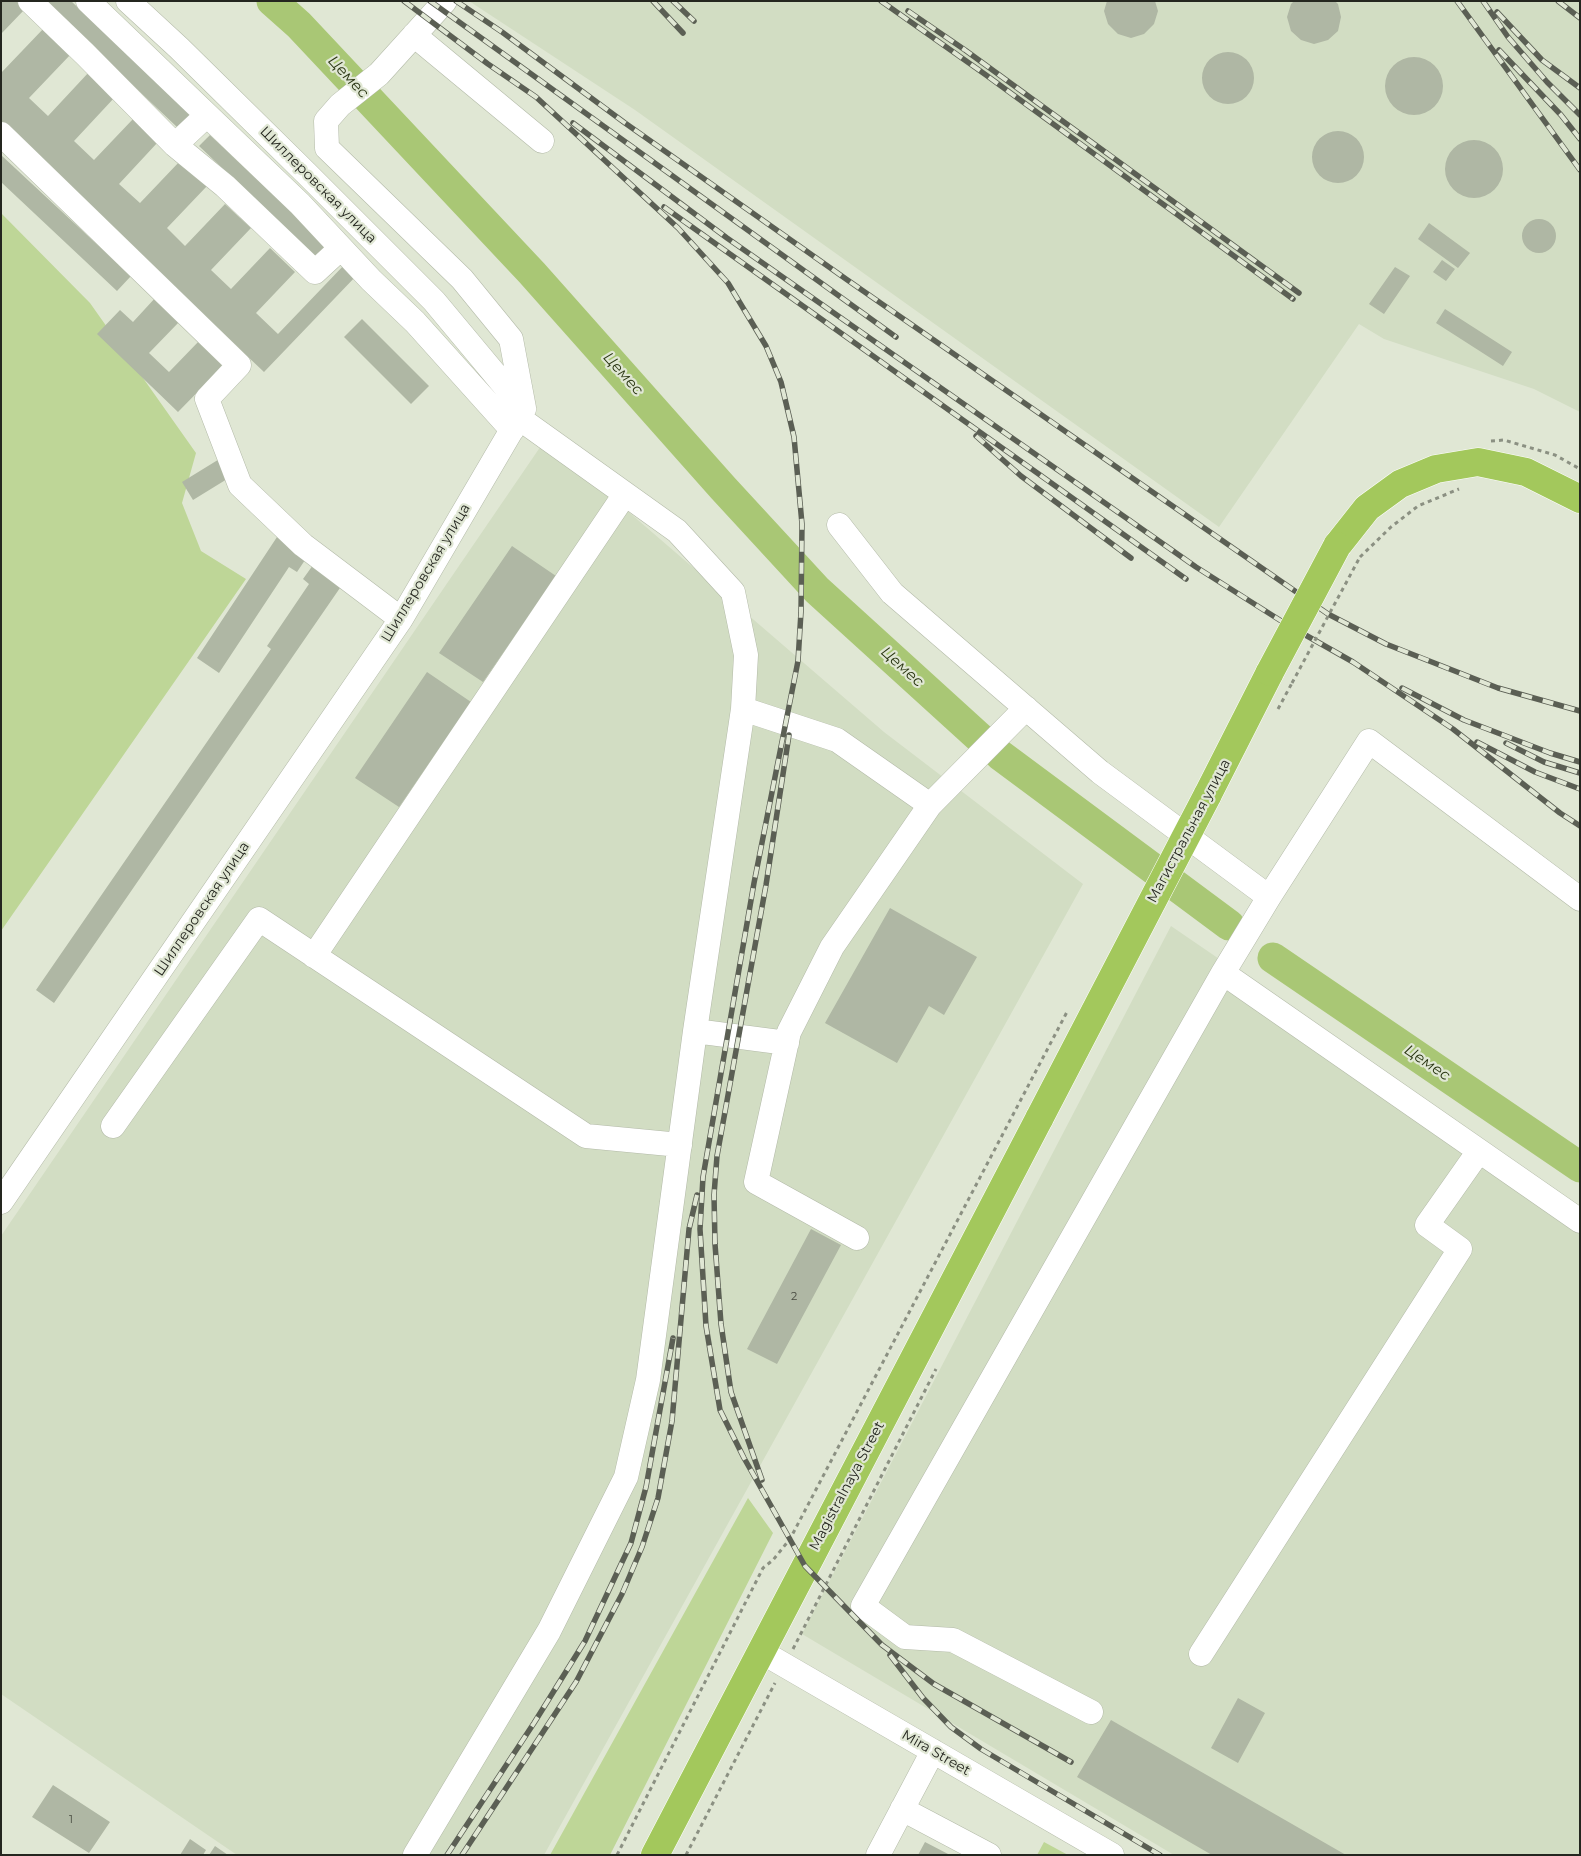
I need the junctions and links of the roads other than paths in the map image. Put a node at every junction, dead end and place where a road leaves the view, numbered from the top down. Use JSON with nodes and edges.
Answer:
{"nodes":[{"id":1,"x":30,"y":1,"type":"edge"},
{"id":2,"x":88,"y":1,"type":"edge"},
{"id":3,"x":128,"y":1,"type":"edge"},
{"id":4,"x":445,"y":1,"type":"edge"},
{"id":5,"x":414,"y":35,"type":"junction"},
{"id":6,"x":207,"y":115,"type":"junction"},
{"id":7,"x":1,"y":134,"type":"edge"},
{"id":8,"x":542,"y":141,"type":"dead end"},
{"id":9,"x":175,"y":145,"type":"junction"},
{"id":10,"x":341,"y":248,"type":"junction"},
{"id":11,"x":518,"y":419,"type":"junction"},
{"id":12,"x":625,"y":494,"type":"junction"},
{"id":13,"x":1580,"y":499,"type":"edge"},
{"id":14,"x":839,"y":524,"type":"dead end"},
{"id":15,"x":401,"y":619,"type":"junction"},
{"id":16,"x":1026,"y":708,"type":"junction"},
{"id":17,"x":743,"y":709,"type":"junction"},
{"id":18,"x":930,"y":805,"type":"junction"},
{"id":19,"x":1269,"y":897,"type":"junction"},
{"id":20,"x":1580,"y":899,"type":"edge"},
{"id":21,"x":314,"y":956,"type":"junction"},
{"id":22,"x":1223,"y":973,"type":"junction"},
{"id":23,"x":695,"y":1032,"type":"junction"},
{"id":24,"x":787,"y":1043,"type":"junction"},
{"id":25,"x":1040,"y":1117,"type":"joint"},
{"id":26,"x":113,"y":1126,"type":"dead end"},
{"id":27,"x":680,"y":1145,"type":"junction"},
{"id":28,"x":1479,"y":1151,"type":"junction"},
{"id":29,"x":1,"y":1202,"type":"edge"},
{"id":30,"x":1580,"y":1221,"type":"edge"},
{"id":31,"x":858,"y":1238,"type":"dead end"},
{"id":32,"x":760,"y":1651,"type":"junction"},
{"id":33,"x":1201,"y":1654,"type":"dead end"},
{"id":34,"x":1092,"y":1712,"type":"dead end"},
{"id":35,"x":933,"y":1751,"type":"junction"},
{"id":36,"x":902,"y":1809,"type":"junction"},
{"id":37,"x":415,"y":1855,"type":"edge"},
{"id":38,"x":654,"y":1855,"type":"edge"},
{"id":39,"x":878,"y":1855,"type":"edge"},
{"id":40,"x":989,"y":1855,"type":"edge"},
{"id":41,"x":1112,"y":1855,"type":"edge"}],
"edges":[{"from":1,"to":9,"type":"street"},
{"from":2,"to":6,"type":"street"},
{"from":3,"to":11,"type":"street","name":"Шиллеровская улица"},
{"from":4,"to":5,"type":"street"},
{"from":5,"to":8,"type":"street"},
{"from":5,"to":11,"type":"street"},
{"from":6,"to":9,"type":"street"},
{"from":6,"to":10,"type":"street"},
{"from":7,"to":15,"type":"street"},
{"from":9,"to":10,"type":"street"},
{"from":10,"to":11,"type":"street"},
{"from":11,"to":12,"type":"street"},
{"from":11,"to":15,"type":"street","name":"Шиллеровская улица"},
{"from":12,"to":17,"type":"street"},
{"from":12,"to":21,"type":"street"},
{"from":13,"to":25,"type":"highway","name":"Магистральная улица","bridge":true},
{"from":14,"to":16,"type":"street"},
{"from":15,"to":29,"type":"street","name":"Шиллеровская улица"},
{"from":16,"to":18,"type":"street"},
{"from":16,"to":19,"type":"street"},
{"from":17,"to":18,"type":"street"},
{"from":17,"to":23,"type":"street"},
{"from":18,"to":24,"type":"street"},
{"from":19,"to":20,"type":"street"},
{"from":19,"to":22,"type":"street"},
{"from":21,"to":26,"type":"street"},
{"from":21,"to":27,"type":"street"},
{"from":22,"to":28,"type":"street"},
{"from":22,"to":34,"type":"street"},
{"from":23,"to":24,"type":"street"},
{"from":23,"to":27,"type":"street"},
{"from":24,"to":31,"type":"street"},
{"from":25,"to":32,"type":"highway","name":"Magistralnaya Street"},
{"from":27,"to":37,"type":"street"},
{"from":28,"to":30,"type":"street"},
{"from":28,"to":33,"type":"street"},
{"from":32,"to":35,"type":"street","name":"Mira Street"},
{"from":32,"to":38,"type":"highway","name":"Magistralnaya Street"},
{"from":35,"to":36,"type":"street"},
{"from":35,"to":41,"type":"street","name":"Mira Street"},
{"from":36,"to":39,"type":"street"},
{"from":36,"to":40,"type":"street"}]}
